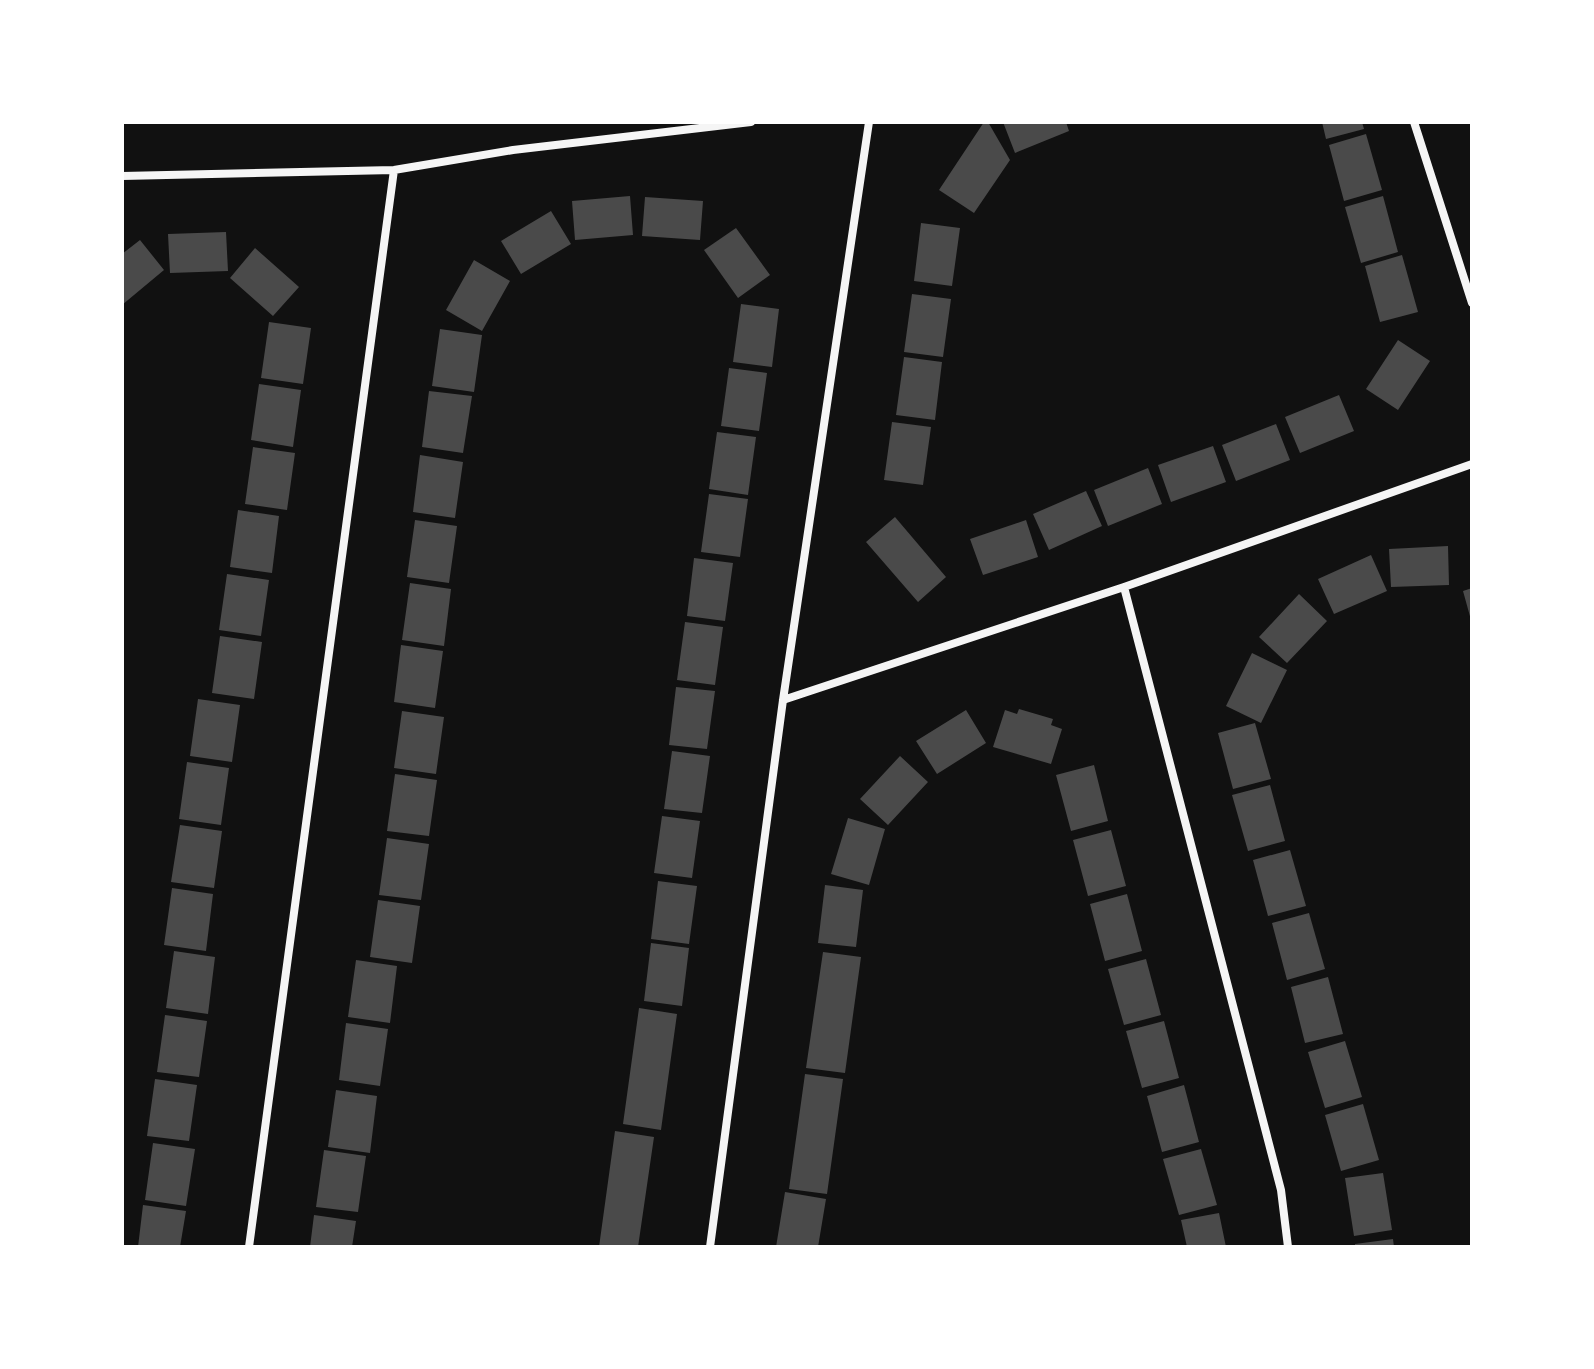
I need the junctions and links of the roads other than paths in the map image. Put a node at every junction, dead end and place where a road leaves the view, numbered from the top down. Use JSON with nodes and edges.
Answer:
{"nodes":[{"id":1,"x":751,"y":122,"type":"edge"},
{"id":2,"x":869,"y":122,"type":"edge"},
{"id":3,"x":1414,"y":122,"type":"edge"},
{"id":4,"x":394,"y":170,"type":"junction"},
{"id":5,"x":122,"y":176,"type":"edge"},
{"id":6,"x":1472,"y":303,"type":"edge"},
{"id":7,"x":1472,"y":464,"type":"edge"},
{"id":8,"x":1124,"y":587,"type":"junction"},
{"id":9,"x":783,"y":700,"type":"junction"},
{"id":10,"x":249,"y":1247,"type":"edge"},
{"id":11,"x":710,"y":1247,"type":"edge"},
{"id":12,"x":1288,"y":1247,"type":"edge"}],
"edges":[{"from":1,"to":4,"type":"street"},
{"from":2,"to":9,"type":"street"},
{"from":3,"to":6,"type":"street"},
{"from":4,"to":5,"type":"street"},
{"from":4,"to":10,"type":"street"},
{"from":7,"to":8,"type":"street"},
{"from":8,"to":9,"type":"street"},
{"from":8,"to":12,"type":"street"},
{"from":9,"to":11,"type":"street"}]}
